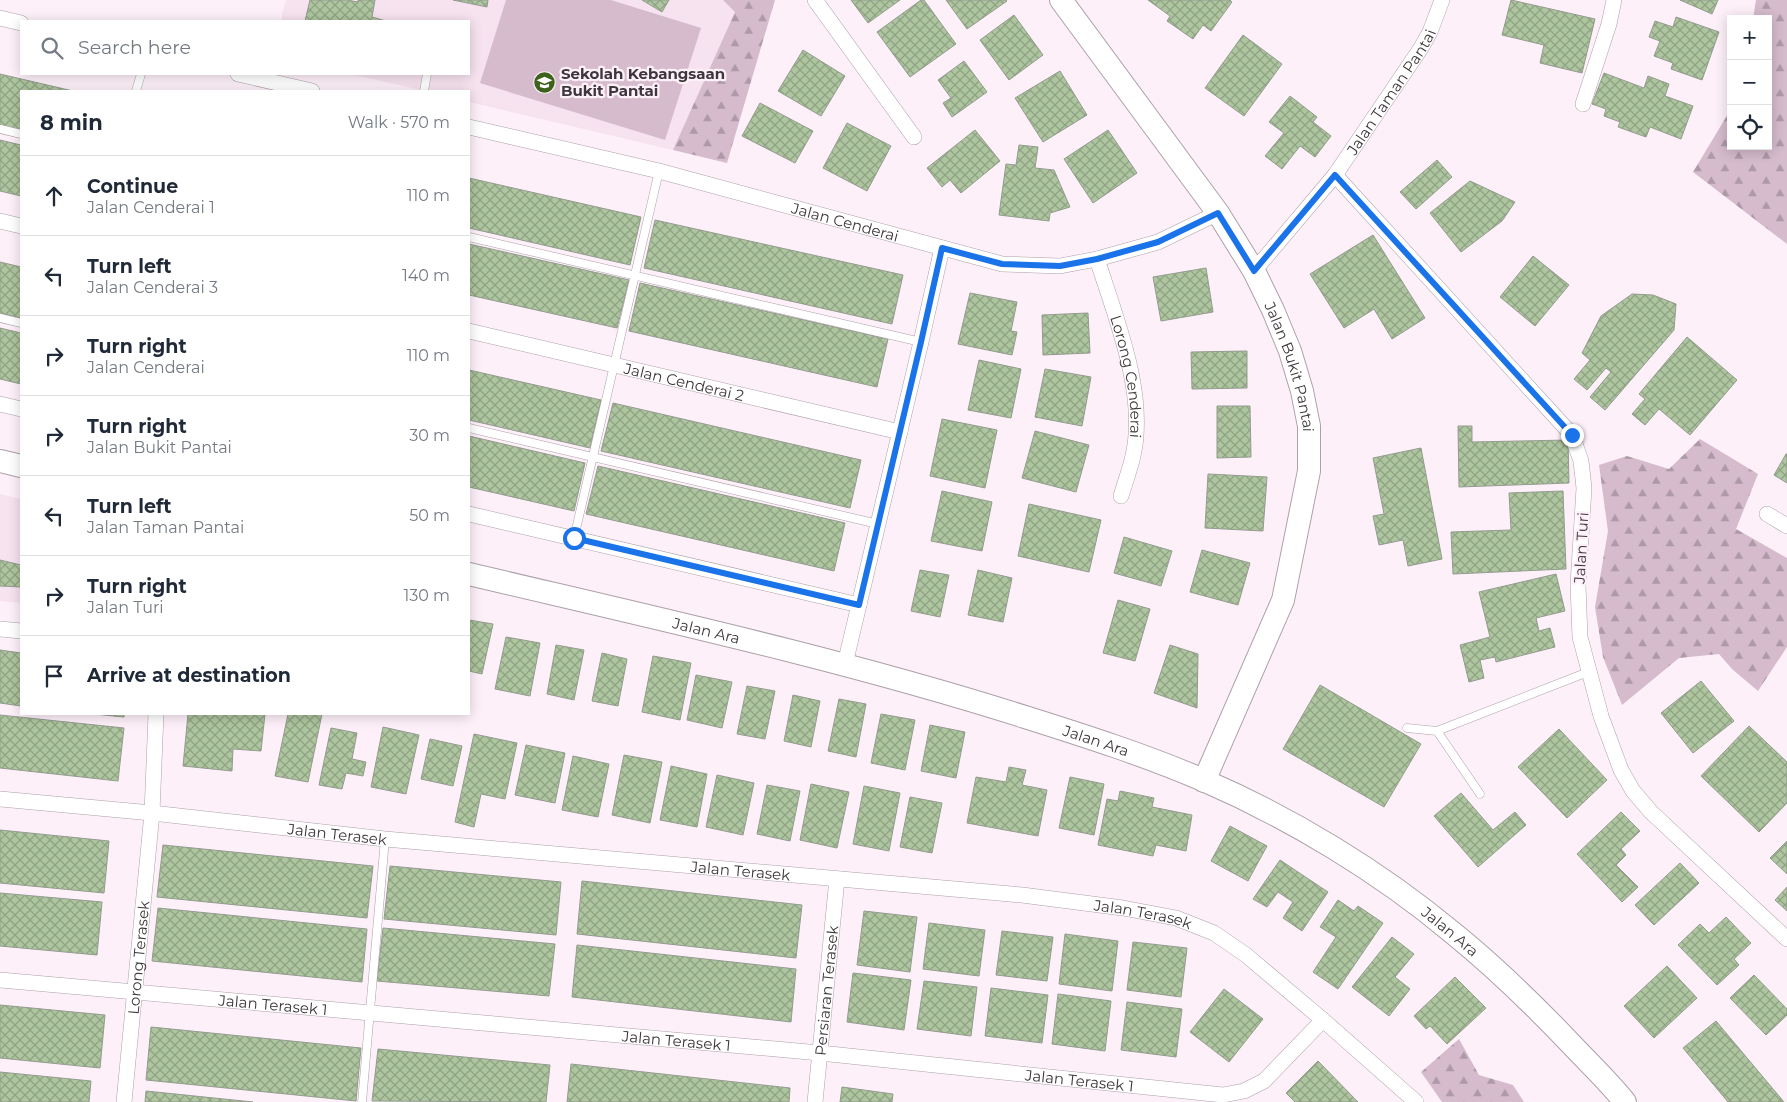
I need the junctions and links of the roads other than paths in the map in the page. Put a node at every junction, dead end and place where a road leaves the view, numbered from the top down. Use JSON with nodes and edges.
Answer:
{"nodes":[{"id":1,"x":816,"y":0,"type":"edge"},
{"id":2,"x":1061,"y":0,"type":"edge"},
{"id":3,"x":1442,"y":0,"type":"edge"},
{"id":4,"x":1614,"y":0,"type":"edge"},
{"id":5,"x":0,"y":18,"type":"edge"},
{"id":6,"x":20,"y":23,"type":"edge"},
{"id":7,"x":140,"y":75,"type":"edge"},
{"id":8,"x":242,"y":75,"type":"edge"},
{"id":9,"x":427,"y":75,"type":"edge"},
{"id":10,"x":136,"y":90,"type":"edge"},
{"id":11,"x":308,"y":90,"type":"edge"},
{"id":12,"x":424,"y":90,"type":"edge"},
{"id":13,"x":1583,"y":104,"type":"dead end"},
{"id":14,"x":470,"y":127,"type":"edge"},
{"id":15,"x":0,"y":129,"type":"edge"},
{"id":16,"x":20,"y":134,"type":"edge"},
{"id":17,"x":914,"y":138,"type":"dead end"},
{"id":18,"x":659,"y":171,"type":"junction"},
{"id":19,"x":1335,"y":175,"type":"junction"},
{"id":20,"x":1218,"y":213,"type":"junction"},
{"id":21,"x":0,"y":221,"type":"edge"},
{"id":22,"x":20,"y":226,"type":"edge"},
{"id":23,"x":470,"y":237,"type":"edge"},
{"id":24,"x":942,"y":248,"type":"junction"},
{"id":25,"x":1097,"y":259,"type":"junction"},
{"id":26,"x":1254,"y":271,"type":"junction"},
{"id":27,"x":635,"y":276,"type":"junction"},
{"id":28,"x":0,"y":318,"type":"edge"},
{"id":29,"x":20,"y":323,"type":"edge"},
{"id":30,"x":470,"y":331,"type":"edge"},
{"id":31,"x":921,"y":342,"type":"junction"},
{"id":32,"x":614,"y":365,"type":"junction"},
{"id":33,"x":0,"y":404,"type":"edge"},
{"id":34,"x":20,"y":409,"type":"edge"},
{"id":35,"x":470,"y":428,"type":"edge"},
{"id":36,"x":900,"y":432,"type":"junction"},
{"id":37,"x":592,"y":457,"type":"junction"},
{"id":38,"x":0,"y":461,"type":"edge"},
{"id":39,"x":20,"y":466,"type":"edge"},
{"id":40,"x":1121,"y":496,"type":"dead end"},
{"id":41,"x":470,"y":514,"type":"edge"},
{"id":42,"x":1767,"y":514,"type":"dead end"},
{"id":43,"x":878,"y":524,"type":"junction"},
{"id":44,"x":1787,"y":526,"type":"edge"},
{"id":45,"x":574,"y":538,"type":"junction"},
{"id":46,"x":470,"y":574,"type":"edge"},
{"id":47,"x":859,"y":605,"type":"junction"},
{"id":48,"x":0,"y":629,"type":"edge"},
{"id":49,"x":20,"y":631,"type":"edge"},
{"id":50,"x":845,"y":664,"type":"junction"},
{"id":51,"x":1588,"y":672,"type":"junction"},
{"id":52,"x":156,"y":715,"type":"edge"},
{"id":53,"x":1407,"y":728,"type":"dead end"},
{"id":54,"x":1437,"y":730,"type":"junction"},
{"id":55,"x":1204,"y":781,"type":"junction"},
{"id":56,"x":1480,"y":794,"type":"dead end"},
{"id":57,"x":0,"y":799,"type":"edge"},
{"id":58,"x":152,"y":813,"type":"junction"},
{"id":59,"x":385,"y":840,"type":"junction"},
{"id":60,"x":837,"y":879,"type":"junction"},
{"id":61,"x":1787,"y":939,"type":"edge"},
{"id":62,"x":0,"y":980,"type":"edge"},
{"id":63,"x":135,"y":992,"type":"junction"},
{"id":64,"x":370,"y":1013,"type":"junction"},
{"id":65,"x":1323,"y":1020,"type":"junction"},
{"id":66,"x":820,"y":1053,"type":"junction"},
{"id":67,"x":1622,"y":1101,"type":"edge"},
{"id":68,"x":124,"y":1102,"type":"edge"},
{"id":69,"x":362,"y":1102,"type":"edge"},
{"id":70,"x":815,"y":1102,"type":"edge"},
{"id":71,"x":1416,"y":1102,"type":"edge"}],
"edges":[{"from":1,"to":17,"type":"street"},
{"from":2,"to":20,"type":"street","name":"Jalan Bukit Pantai"},
{"from":3,"to":19,"type":"street","name":"Jalan Taman Pantai"},
{"from":4,"to":13,"type":"street"},
{"from":5,"to":6,"type":"street"},
{"from":7,"to":10,"type":"lane"},
{"from":8,"to":11,"type":"street"},
{"from":9,"to":12,"type":"lane"},
{"from":14,"to":18,"type":"street","name":"Jalan Cenderai"},
{"from":15,"to":16,"type":"lane"},
{"from":18,"to":24,"type":"street","name":"Jalan Cenderai"},
{"from":18,"to":27,"type":"lane"},
{"from":19,"to":26,"type":"street","name":"Jalan Taman Pantai"},
{"from":19,"to":51,"type":"street","name":"Jalan Turi"},
{"from":20,"to":25,"type":"street","name":"Jalan Cenderai"},
{"from":20,"to":26,"type":"street","name":"Jalan Bukit Pantai"},
{"from":21,"to":22,"type":"street"},
{"from":23,"to":27,"type":"lane"},
{"from":24,"to":25,"type":"street","name":"Jalan Cenderai"},
{"from":24,"to":31,"type":"street"},
{"from":25,"to":40,"type":"street","name":"Lorong Cenderai"},
{"from":26,"to":55,"type":"street","name":"Jalan Bukit Pantai"},
{"from":27,"to":31,"type":"lane"},
{"from":27,"to":32,"type":"lane"},
{"from":28,"to":29,"type":"lane"},
{"from":30,"to":32,"type":"street","name":"Jalan Cenderai 2"},
{"from":31,"to":36,"type":"street"},
{"from":32,"to":36,"type":"street","name":"Jalan Cenderai 2"},
{"from":32,"to":37,"type":"lane"},
{"from":33,"to":34,"type":"street"},
{"from":35,"to":37,"type":"lane"},
{"from":36,"to":43,"type":"street"},
{"from":37,"to":43,"type":"lane"},
{"from":37,"to":45,"type":"lane"},
{"from":38,"to":39,"type":"street"},
{"from":41,"to":45,"type":"street"},
{"from":42,"to":44,"type":"street"},
{"from":43,"to":47,"type":"street"},
{"from":45,"to":47,"type":"street"},
{"from":46,"to":50,"type":"street","name":"Jalan Ara"},
{"from":47,"to":50,"type":"street"},
{"from":48,"to":49,"type":"street"},
{"from":50,"to":55,"type":"street","name":"Jalan Ara"},
{"from":51,"to":54,"type":"lane"},
{"from":51,"to":61,"type":"street","name":"Jalan Turi"},
{"from":52,"to":58,"type":"street","name":"Lorong Terasek"},
{"from":53,"to":54,"type":"lane"},
{"from":54,"to":56,"type":"lane"},
{"from":55,"to":67,"type":"street","name":"Jalan Ara"},
{"from":57,"to":58,"type":"street","name":"Jalan Terasek"},
{"from":58,"to":59,"type":"street","name":"Jalan Terasek"},
{"from":58,"to":63,"type":"street","name":"Lorong Terasek"},
{"from":59,"to":60,"type":"street","name":"Jalan Terasek"},
{"from":59,"to":64,"type":"lane"},
{"from":60,"to":65,"type":"street","name":"Jalan Terasek"},
{"from":60,"to":66,"type":"street","name":"Persiaran Terasek"},
{"from":62,"to":63,"type":"street","name":"Jalan Terasek 1"},
{"from":63,"to":64,"type":"street","name":"Jalan Terasek 1"},
{"from":63,"to":68,"type":"street","name":"Lorong Terasek"},
{"from":64,"to":66,"type":"street","name":"Jalan Terasek 1"},
{"from":64,"to":69,"type":"lane"},
{"from":65,"to":66,"type":"street","name":"Jalan Terasek 1"},
{"from":65,"to":71,"type":"street","name":"Jalan Terasek"},
{"from":66,"to":70,"type":"street","name":"Persiaran Terasek"}]}
